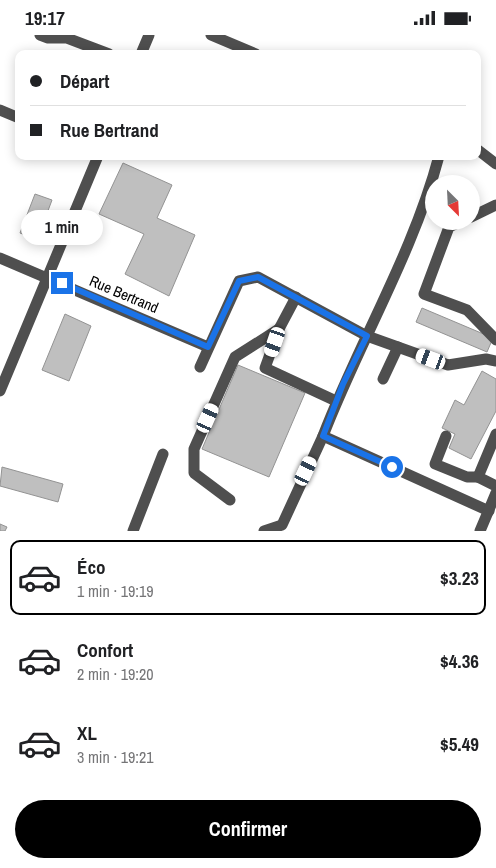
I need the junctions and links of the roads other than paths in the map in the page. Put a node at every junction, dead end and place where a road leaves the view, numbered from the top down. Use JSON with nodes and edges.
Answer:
{"nodes":[{"id":1,"x":40,"y":35,"type":"edge"},
{"id":2,"x":149,"y":35,"type":"edge"},
{"id":3,"x":58,"y":36,"type":"edge"},
{"id":4,"x":219,"y":36,"type":"edge"},
{"id":5,"x":98,"y":50,"type":"edge"},
{"id":6,"x":143,"y":50,"type":"edge"},
{"id":7,"x":248,"y":50,"type":"edge"},
{"id":8,"x":0,"y":110,"type":"edge"},
{"id":9,"x":15,"y":116,"type":"edge"},
{"id":10,"x":481,"y":152,"type":"edge"},
{"id":11,"x":96,"y":160,"type":"edge"},
{"id":12,"x":438,"y":160,"type":"edge"},
{"id":13,"x":496,"y":164,"type":"edge"},
{"id":14,"x":496,"y":205,"type":"edge"},
{"id":15,"x":480,"y":213,"type":"edge"},
{"id":16,"x":448,"y":230,"type":"edge"},
{"id":17,"x":0,"y":258,"type":"edge"},
{"id":18,"x":48,"y":277,"type":"junction"},
{"id":19,"x":296,"y":297,"type":"junction"},
{"id":20,"x":279,"y":329,"type":"junction"},
{"id":21,"x":367,"y":336,"type":"junction"},
{"id":22,"x":496,"y":340,"type":"edge"},
{"id":23,"x":208,"y":347,"type":"junction"},
{"id":24,"x":398,"y":347,"type":"junction"},
{"id":25,"x":496,"y":361,"type":"edge"},
{"id":26,"x":200,"y":367,"type":"dead end"},
{"id":27,"x":383,"y":379,"type":"dead end"},
{"id":28,"x":0,"y":391,"type":"edge"},
{"id":29,"x":336,"y":401,"type":"junction"},
{"id":30,"x":496,"y":434,"type":"edge"},
{"id":31,"x":323,"y":436,"type":"junction"},
{"id":32,"x":446,"y":436,"type":"dead end"},
{"id":33,"x":163,"y":454,"type":"dead end"},
{"id":34,"x":453,"y":473,"type":"junction"},
{"id":35,"x":478,"y":477,"type":"junction"},
{"id":36,"x":496,"y":486,"type":"edge"},
{"id":37,"x":444,"y":490,"type":"junction"},
{"id":38,"x":496,"y":493,"type":"edge"},
{"id":39,"x":230,"y":500,"type":"dead end"},
{"id":40,"x":489,"y":511,"type":"junction"},
{"id":41,"x":134,"y":531,"type":"edge"},
{"id":42,"x":264,"y":531,"type":"edge"},
{"id":43,"x":480,"y":531,"type":"edge"}],
"edges":[{"from":1,"to":3,"type":"street"},
{"from":2,"to":6,"type":"street"},
{"from":3,"to":5,"type":"street"},
{"from":4,"to":7,"type":"street"},
{"from":8,"to":9,"type":"street"},
{"from":10,"to":13,"type":"street"},
{"from":11,"to":18,"type":"street"},
{"from":12,"to":21,"type":"street"},
{"from":14,"to":15,"type":"street"},
{"from":16,"to":22,"type":"street"},
{"from":17,"to":18,"type":"street","name":"Rue Bertrand"},
{"from":18,"to":23,"type":"street","name":"Rue Bertrand"},
{"from":18,"to":28,"type":"street"},
{"from":19,"to":20,"type":"street"},
{"from":19,"to":21,"type":"street"},
{"from":19,"to":23,"type":"street"},
{"from":20,"to":29,"type":"street"},
{"from":20,"to":39,"type":"street"},
{"from":21,"to":24,"type":"street"},
{"from":21,"to":29,"type":"street"},
{"from":23,"to":26,"type":"street"},
{"from":24,"to":25,"type":"street"},
{"from":24,"to":27,"type":"street"},
{"from":29,"to":31,"type":"street"},
{"from":30,"to":35,"type":"street"},
{"from":31,"to":37,"type":"street"},
{"from":31,"to":42,"type":"street"},
{"from":32,"to":34,"type":"street"},
{"from":33,"to":41,"type":"street"},
{"from":34,"to":35,"type":"street"},
{"from":34,"to":37,"type":"street"},
{"from":35,"to":36,"type":"street"},
{"from":37,"to":40,"type":"street"},
{"from":38,"to":40,"type":"street"},
{"from":40,"to":43,"type":"street"}]}
